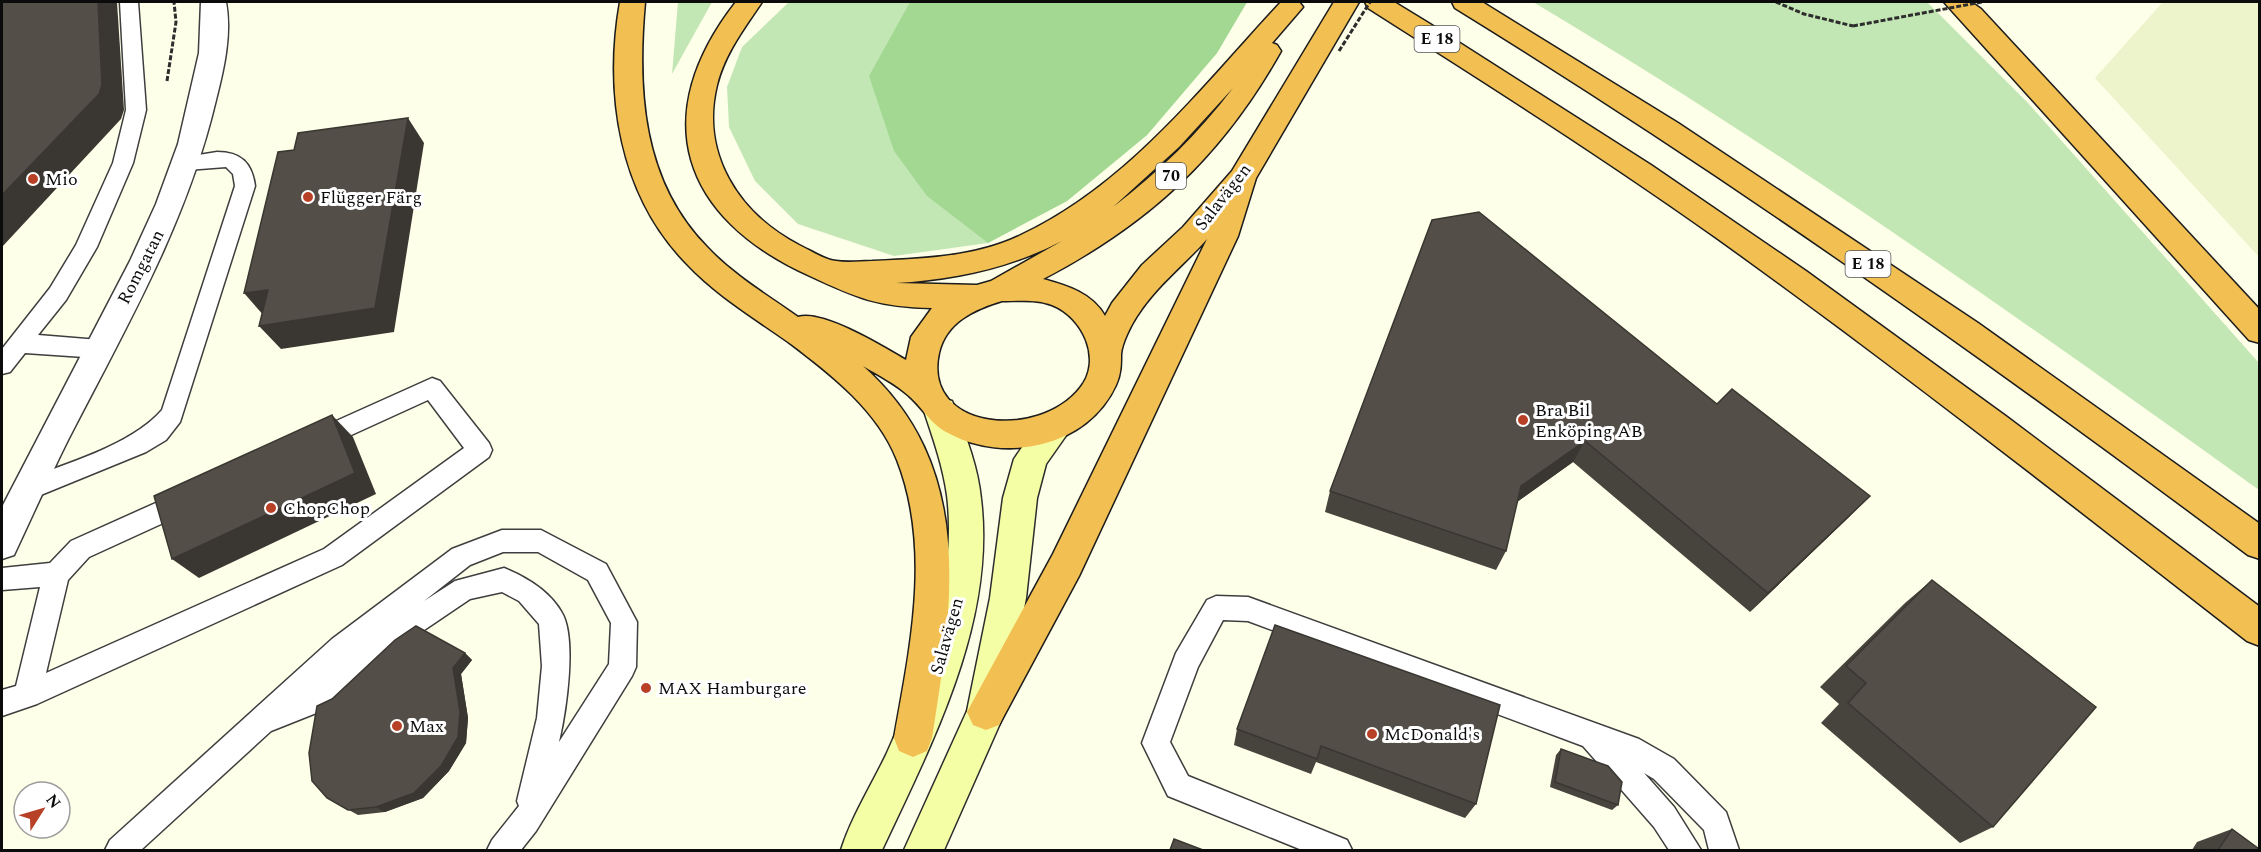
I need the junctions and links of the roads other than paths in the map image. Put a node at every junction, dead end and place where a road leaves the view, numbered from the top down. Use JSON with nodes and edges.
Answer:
{"nodes":[{"id":1,"x":129,"y":2,"type":"edge"},
{"id":2,"x":214,"y":2,"type":"edge"},
{"id":3,"x":632,"y":2,"type":"edge"},
{"id":4,"x":748,"y":2,"type":"edge"},
{"id":5,"x":1346,"y":2,"type":"edge"},
{"id":6,"x":1354,"y":2,"type":"edge"},
{"id":7,"x":1377,"y":2,"type":"edge"},
{"id":8,"x":1464,"y":2,"type":"edge"},
{"id":9,"x":1956,"y":2,"type":"edge"},
{"id":10,"x":1292,"y":4,"type":"edge"},
{"id":11,"x":1498,"y":77,"type":"junction"},
{"id":12,"x":187,"y":163,"type":"junction"},
{"id":13,"x":1242,"y":178,"type":"junction"},
{"id":14,"x":831,"y":273,"type":"junction"},
{"id":15,"x":987,"y":292,"type":"junction"},
{"id":16,"x":766,"y":310,"type":"junction"},
{"id":17,"x":2259,"y":331,"type":"edge"},
{"id":18,"x":19,"y":343,"type":"junction"},
{"id":19,"x":99,"y":349,"type":"junction"},
{"id":20,"x":1106,"y":350,"type":"junction"},
{"id":21,"x":2,"y":365,"type":"edge"},
{"id":22,"x":933,"y":400,"type":"junction"},
{"id":23,"x":1055,"y":427,"type":"junction"},
{"id":24,"x":293,"y":451,"type":"edge"},
{"id":25,"x":208,"y":491,"type":"edge"},
{"id":26,"x":11,"y":516,"type":"edge"},
{"id":27,"x":2259,"y":544,"type":"edge"},
{"id":28,"x":56,"y":574,"type":"junction"},
{"id":29,"x":2,"y":579,"type":"edge"},
{"id":30,"x":2259,"y":629,"type":"edge"},
{"id":31,"x":27,"y":695,"type":"junction"},
{"id":32,"x":2,"y":703,"type":"edge"},
{"id":33,"x":986,"y":712,"type":"junction"},
{"id":34,"x":258,"y":725,"type":"junction"},
{"id":35,"x":1590,"y":735,"type":"junction"},
{"id":36,"x":913,"y":738,"type":"junction"},
{"id":37,"x":526,"y":820,"type":"junction"},
{"id":38,"x":120,"y":850,"type":"edge"},
{"id":39,"x":502,"y":850,"type":"edge"},
{"id":40,"x":861,"y":850,"type":"edge"},
{"id":41,"x":924,"y":850,"type":"edge"},
{"id":42,"x":1337,"y":850,"type":"edge"},
{"id":43,"x":1686,"y":850,"type":"edge"},
{"id":44,"x":1724,"y":850,"type":"edge"}],
"edges":[{"from":1,"to":18,"type":"lane"},
{"from":2,"to":12,"type":"street","name":"Romgatan"},
{"from":3,"to":16,"type":"highway"},
{"from":4,"to":14,"type":"highway"},
{"from":5,"to":13,"type":"highway","name":"Salavägen"},
{"from":6,"to":11,"type":"highway"},
{"from":7,"to":11,"type":"highway","number":"E 18"},
{"from":8,"to":27,"type":"highway","number":"E 18"},
{"from":9,"to":17,"type":"highway"},
{"from":10,"to":14,"type":"highway"},
{"from":10,"to":15,"type":"highway","number":"70"},
{"from":11,"to":30,"type":"highway","number":"E 18"},
{"from":12,"to":19,"type":"street","name":"Romgatan"},
{"from":12,"to":26,"type":"lane"},
{"from":13,"to":20,"type":"highway","name":"Salavägen"},
{"from":13,"to":33,"type":"highway"},
{"from":14,"to":15,"type":"highway"},
{"from":15,"to":20,"type":"highway"},
{"from":15,"to":22,"type":"highway"},
{"from":16,"to":22,"type":"highway"},
{"from":16,"to":36,"type":"highway"},
{"from":18,"to":19,"type":"lane"},
{"from":18,"to":21,"type":"lane"},
{"from":19,"to":26,"type":"street","name":"Romgatan"},
{"from":20,"to":23,"type":"highway"},
{"from":22,"to":23,"type":"highway"},
{"from":22,"to":36,"type":"main road","name":"Salavägen"},
{"from":23,"to":33,"type":"main road"},
{"from":24,"to":31,"type":"lane"},
{"from":25,"to":28,"type":"lane"},
{"from":28,"to":29,"type":"lane"},
{"from":28,"to":31,"type":"lane"},
{"from":31,"to":32,"type":"lane"},
{"from":33,"to":41,"type":"main road"},
{"from":34,"to":37,"type":"lane"},
{"from":34,"to":37,"type":"lane"},
{"from":34,"to":38,"type":"lane"},
{"from":35,"to":42,"type":"lane"},
{"from":35,"to":43,"type":"lane"},
{"from":35,"to":44,"type":"lane"},
{"from":36,"to":40,"type":"main road","name":"Salavägen"},
{"from":37,"to":39,"type":"lane"}]}
